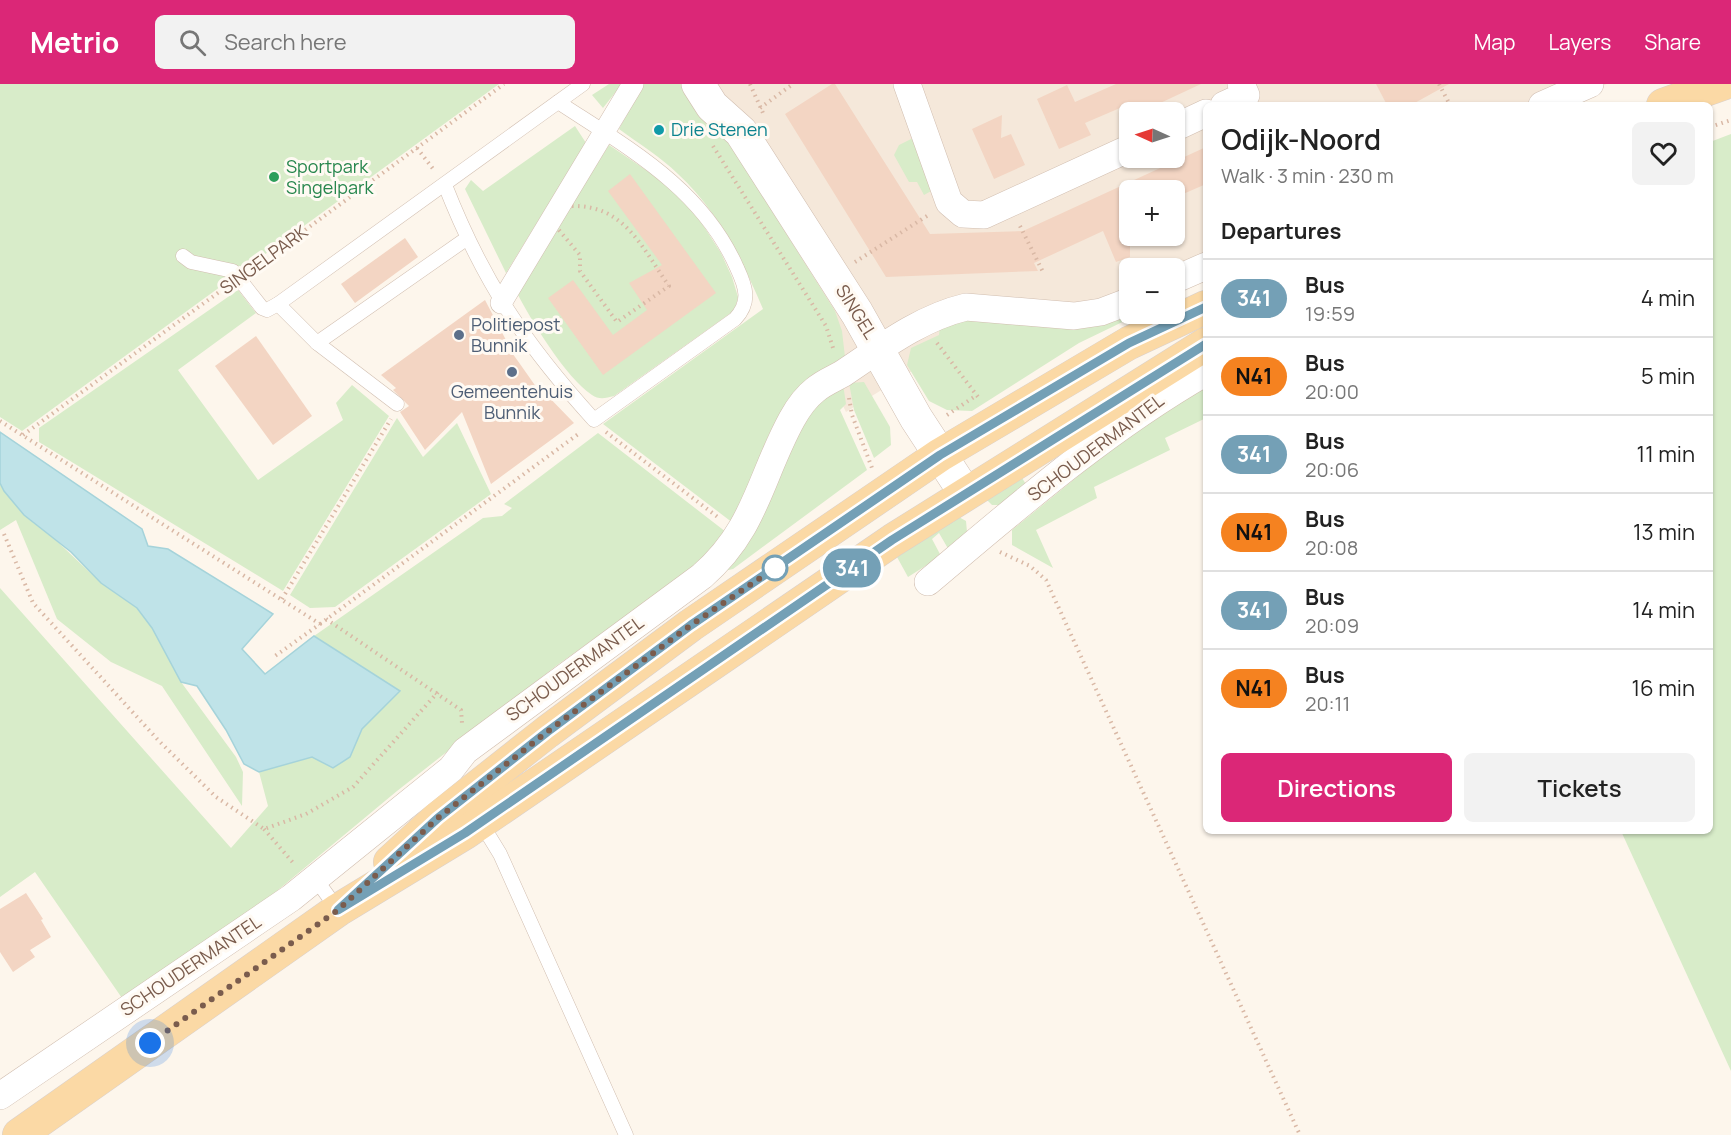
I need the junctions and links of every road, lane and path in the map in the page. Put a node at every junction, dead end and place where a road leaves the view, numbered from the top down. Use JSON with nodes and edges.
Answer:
{"nodes":[{"id":1,"x":504,"y":84,"type":"edge"},
{"id":2,"x":583,"y":84,"type":"edge"},
{"id":3,"x":633,"y":84,"type":"edge"},
{"id":4,"x":698,"y":84,"type":"edge"},
{"id":5,"x":723,"y":84,"type":"edge"},
{"id":6,"x":750,"y":84,"type":"edge"},
{"id":7,"x":793,"y":84,"type":"edge"},
{"id":8,"x":907,"y":84,"type":"edge"},
{"id":9,"x":1439,"y":84,"type":"edge"},
{"id":10,"x":1590,"y":84,"type":"edge"},
{"id":11,"x":1722,"y":84,"type":"edge"},
{"id":12,"x":558,"y":102,"type":"junction"},
{"id":13,"x":1448,"y":102,"type":"edge"},
{"id":14,"x":1549,"y":102,"type":"edge"},
{"id":15,"x":1672,"y":102,"type":"edge"},
{"id":16,"x":1203,"y":114,"type":"edge"},
{"id":17,"x":1731,"y":120,"type":"edge"},
{"id":18,"x":1185,"y":123,"type":"edge"},
{"id":19,"x":1713,"y":126,"type":"edge"},
{"id":20,"x":602,"y":131,"type":"junction"},
{"id":21,"x":727,"y":138,"type":"junction"},
{"id":22,"x":417,"y":148,"type":"junction"},
{"id":23,"x":1119,"y":153,"type":"edge"},
{"id":24,"x":445,"y":185,"type":"junction"},
{"id":25,"x":950,"y":202,"type":"junction"},
{"id":26,"x":1009,"y":203,"type":"junction"},
{"id":27,"x":554,"y":213,"type":"junction"},
{"id":28,"x":466,"y":239,"type":"junction"},
{"id":29,"x":183,"y":256,"type":"dead end"},
{"id":30,"x":855,"y":262,"type":"dead end"},
{"id":31,"x":1203,"y":267,"type":"edge"},
{"id":32,"x":1044,"y":274,"type":"dead end"},
{"id":33,"x":1185,"y":275,"type":"edge"},
{"id":34,"x":240,"y":278,"type":"junction"},
{"id":35,"x":501,"y":303,"type":"junction"},
{"id":36,"x":278,"y":304,"type":"junction"},
{"id":37,"x":1119,"y":305,"type":"edge"},
{"id":38,"x":1203,"y":308,"type":"edge"},
{"id":39,"x":317,"y":343,"type":"junction"},
{"id":40,"x":1203,"y":346,"type":"edge"},
{"id":41,"x":879,"y":349,"type":"junction"},
{"id":42,"x":842,"y":373,"type":"junction"},
{"id":43,"x":1203,"y":374,"type":"edge"},
{"id":44,"x":397,"y":404,"type":"joint"},
{"id":45,"x":594,"y":420,"type":"junction"},
{"id":46,"x":0,"y":421,"type":"edge"},
{"id":47,"x":23,"y":435,"type":"junction"},
{"id":48,"x":940,"y":455,"type":"junction"},
{"id":49,"x":872,"y":469,"type":"dead end"},
{"id":50,"x":965,"y":493,"type":"junction"},
{"id":51,"x":4,"y":534,"type":"dead end"},
{"id":52,"x":740,"y":534,"type":"junction"},
{"id":53,"x":984,"y":535,"type":"junction"},
{"id":54,"x":928,"y":582,"type":"dead end"},
{"id":55,"x":282,"y":600,"type":"junction"},
{"id":56,"x":326,"y":619,"type":"junction"},
{"id":57,"x":320,"y":624,"type":"junction"},
{"id":58,"x":275,"y":656,"type":"dead end"},
{"id":59,"x":438,"y":692,"type":"junction"},
{"id":60,"x":465,"y":751,"type":"junction"},
{"id":61,"x":481,"y":823,"type":"junction"},
{"id":62,"x":264,"y":830,"type":"junction"},
{"id":63,"x":312,"y":880,"type":"junction"},
{"id":64,"x":338,"y":910,"type":"junction"},
{"id":65,"x":0,"y":1096,"type":"edge"},
{"id":66,"x":19,"y":1135,"type":"edge"},
{"id":67,"x":626,"y":1135,"type":"edge"},
{"id":68,"x":1300,"y":1135,"type":"edge"}],
"edges":[{"from":1,"to":22,"type":"path","name":"SINGELPARK"},
{"from":2,"to":12,"type":"lane"},
{"from":3,"to":20,"type":"street"},
{"from":4,"to":21,"type":"street","name":"SINGEL"},
{"from":5,"to":21,"type":"street","name":"SINGEL"},
{"from":6,"to":7,"type":"path"},
{"from":8,"to":25,"type":"street"},
{"from":9,"to":13,"type":"path"},
{"from":10,"to":14,"type":"street"},
{"from":11,"to":15,"type":"main road"},
{"from":12,"to":20,"type":"lane"},
{"from":12,"to":24,"type":"lane"},
{"from":16,"to":18,"type":"street"},
{"from":17,"to":19,"type":"path"},
{"from":20,"to":27,"type":"street"},
{"from":20,"to":45,"type":"lane"},
{"from":21,"to":41,"type":"street","name":"SINGEL"},
{"from":21,"to":42,"type":"path"},
{"from":22,"to":24,"type":"path"},
{"from":22,"to":34,"type":"path","name":"SINGELPARK"},
{"from":23,"to":26,"type":"street"},
{"from":24,"to":28,"type":"lane"},
{"from":24,"to":36,"type":"lane"},
{"from":25,"to":26,"type":"street"},
{"from":25,"to":30,"type":"path"},
{"from":26,"to":32,"type":"path"},
{"from":27,"to":27,"type":"path"},
{"from":27,"to":35,"type":"street"},
{"from":28,"to":35,"type":"lane"},
{"from":28,"to":39,"type":"lane"},
{"from":29,"to":34,"type":"lane"},
{"from":31,"to":33,"type":"street"},
{"from":34,"to":36,"type":"lane"},
{"from":34,"to":47,"type":"path","name":"SINGELPARK"},
{"from":35,"to":45,"type":"lane"},
{"from":36,"to":39,"type":"lane"},
{"from":37,"to":41,"type":"street","name":"SCHOUDERMANTEL"},
{"from":38,"to":48,"type":"main road","name":"SCHOUDERMANTEL"},
{"from":39,"to":44,"type":"lane"},
{"from":40,"to":50,"type":"main road","name":"SCHOUDERMANTEL"},
{"from":41,"to":42,"type":"street","name":"SCHOUDERMANTEL"},
{"from":41,"to":48,"type":"street","name":"SINGEL"},
{"from":42,"to":49,"type":"path"},
{"from":42,"to":52,"type":"street","name":"SCHOUDERMANTEL"},
{"from":43,"to":53,"type":"street","name":"SCHOUDERMANTEL"},
{"from":44,"to":55,"type":"path"},
{"from":45,"to":52,"type":"path"},
{"from":45,"to":56,"type":"path"},
{"from":46,"to":47,"type":"path"},
{"from":47,"to":55,"type":"path"},
{"from":48,"to":50,"type":"street","name":"SINGEL"},
{"from":48,"to":64,"type":"main road","name":"SCHOUDERMANTEL"},
{"from":50,"to":53,"type":"street"},
{"from":50,"to":61,"type":"main road","name":"SCHOUDERMANTEL"},
{"from":51,"to":62,"type":"path"},
{"from":52,"to":60,"type":"street","name":"SCHOUDERMANTEL"},
{"from":53,"to":54,"type":"street","name":"SCHOUDERMANTEL"},
{"from":53,"to":68,"type":"path"},
{"from":55,"to":57,"type":"path"},
{"from":56,"to":57,"type":"path"},
{"from":56,"to":59,"type":"path"},
{"from":57,"to":58,"type":"path"},
{"from":59,"to":60,"type":"path"},
{"from":59,"to":62,"type":"path"},
{"from":60,"to":63,"type":"street","name":"SCHOUDERMANTEL"},
{"from":61,"to":64,"type":"main road","name":"SCHOUDERMANTEL"},
{"from":61,"to":67,"type":"lane"},
{"from":62,"to":63,"type":"path"},
{"from":63,"to":64,"type":"lane"},
{"from":63,"to":65,"type":"street","name":"SCHOUDERMANTEL"},
{"from":64,"to":66,"type":"main road","name":"SCHOUDERMANTEL"}]}
